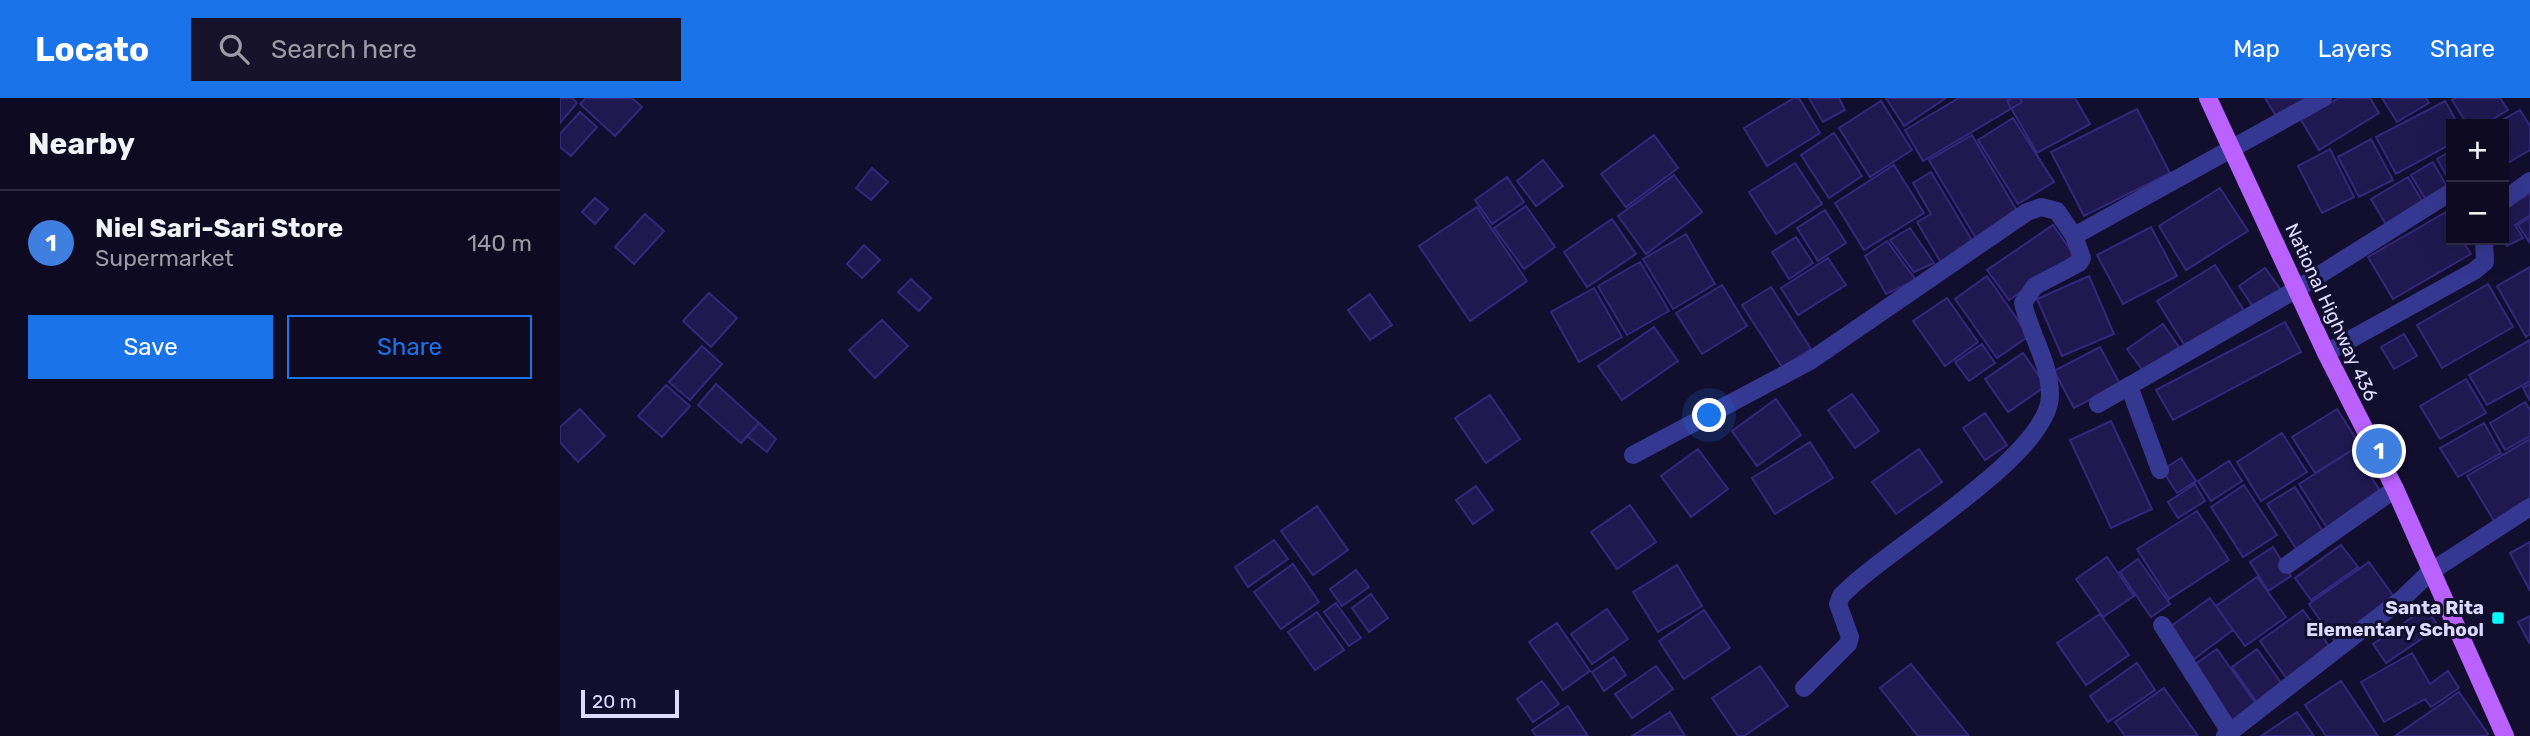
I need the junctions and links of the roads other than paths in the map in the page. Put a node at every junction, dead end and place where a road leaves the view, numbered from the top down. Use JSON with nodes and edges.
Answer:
{"nodes":[{"id":1,"x":2208,"y":98,"type":"edge"},
{"id":2,"x":2323,"y":98,"type":"edge"},
{"id":3,"x":2232,"y":149,"type":"junction"},
{"id":4,"x":2530,"y":181,"type":"edge"},
{"id":5,"x":2446,"y":195,"type":"edge"},
{"id":6,"x":2509,"y":196,"type":"edge"},
{"id":7,"x":2074,"y":236,"type":"junction"},
{"id":8,"x":2484,"y":245,"type":"edge"},
{"id":9,"x":2297,"y":289,"type":"junction"},
{"id":10,"x":2326,"y":353,"type":"junction"},
{"id":11,"x":2129,"y":386,"type":"junction"},
{"id":12,"x":2098,"y":404,"type":"dead end"},
{"id":13,"x":1633,"y":455,"type":"dead end"},
{"id":14,"x":2160,"y":470,"type":"dead end"},
{"id":15,"x":2395,"y":489,"type":"junction"},
{"id":16,"x":2530,"y":507,"type":"edge"},
{"id":17,"x":2287,"y":565,"type":"dead end"},
{"id":18,"x":2430,"y":572,"type":"junction"},
{"id":19,"x":2162,"y":625,"type":"dead end"},
{"id":20,"x":1804,"y":688,"type":"dead end"},
{"id":21,"x":2227,"y":734,"type":"edge"},
{"id":22,"x":2505,"y":736,"type":"edge"}],
"edges":[{"from":1,"to":3,"type":"main road","name":"National Highway 436"},
{"from":2,"to":3,"type":"street"},
{"from":3,"to":7,"type":"street"},
{"from":3,"to":9,"type":"main road","name":"National Highway 436"},
{"from":4,"to":6,"type":"street"},
{"from":5,"to":9,"type":"street"},
{"from":7,"to":13,"type":"street"},
{"from":7,"to":20,"type":"street"},
{"from":8,"to":10,"type":"street"},
{"from":9,"to":10,"type":"main road","name":"National Highway 436"},
{"from":9,"to":11,"type":"street"},
{"from":10,"to":15,"type":"main road","name":"National Highway 436"},
{"from":11,"to":12,"type":"street"},
{"from":11,"to":14,"type":"street"},
{"from":15,"to":17,"type":"street"},
{"from":15,"to":18,"type":"main road","name":"National Highway 436"},
{"from":16,"to":18,"type":"street"},
{"from":18,"to":21,"type":"street"},
{"from":18,"to":22,"type":"main road","name":"National Highway 436"},
{"from":19,"to":21,"type":"street"}]}
